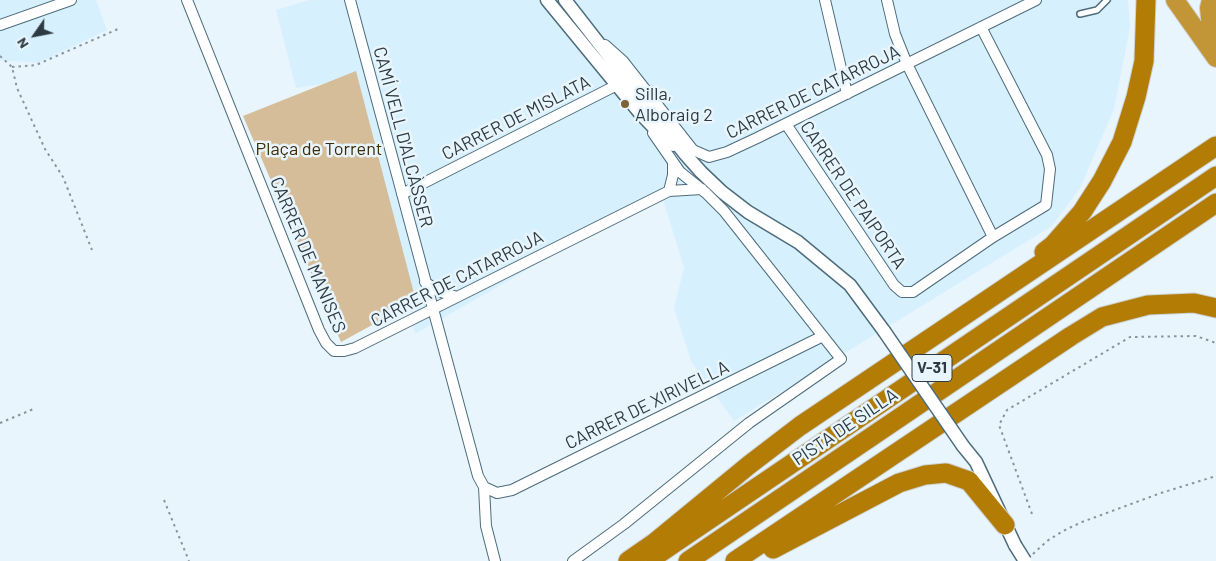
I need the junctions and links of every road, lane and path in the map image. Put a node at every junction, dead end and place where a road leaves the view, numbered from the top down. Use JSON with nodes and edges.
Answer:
{"nodes":[{"id":1,"x":72,"y":0,"type":"edge"},
{"id":2,"x":187,"y":0,"type":"edge"},
{"id":3,"x":350,"y":0,"type":"edge"},
{"id":4,"x":548,"y":0,"type":"edge"},
{"id":5,"x":565,"y":0,"type":"edge"},
{"id":6,"x":825,"y":0,"type":"edge"},
{"id":7,"x":887,"y":0,"type":"edge"},
{"id":8,"x":1036,"y":0,"type":"edge"},
{"id":9,"x":1107,"y":0,"type":"edge"},
{"id":10,"x":1146,"y":0,"type":"edge"},
{"id":11,"x":1175,"y":0,"type":"edge"},
{"id":12,"x":1210,"y":0,"type":"edge"},
{"id":13,"x":1080,"y":14,"type":"dead end"},
{"id":14,"x":0,"y":25,"type":"edge"},
{"id":15,"x":981,"y":27,"type":"junction"},
{"id":16,"x":118,"y":29,"type":"dead end"},
{"id":17,"x":588,"y":30,"type":"junction"},
{"id":18,"x":1216,"y":50,"type":"edge"},
{"id":19,"x":0,"y":56,"type":"edge"},
{"id":20,"x":1216,"y":58,"type":"edge"},
{"id":21,"x":907,"y":64,"type":"junction"},
{"id":22,"x":12,"y":67,"type":"junction"},
{"id":23,"x":617,"y":85,"type":"junction"},
{"id":24,"x":847,"y":94,"type":"junction"},
{"id":25,"x":629,"y":100,"type":"junction"},
{"id":26,"x":786,"y":124,"type":"junction"},
{"id":27,"x":1216,"y":146,"type":"edge"},
{"id":28,"x":685,"y":154,"type":"junction"},
{"id":29,"x":673,"y":164,"type":"junction"},
{"id":30,"x":1216,"y":176,"type":"edge"},
{"id":31,"x":702,"y":189,"type":"junction"},
{"id":32,"x":669,"y":191,"type":"junction"},
{"id":33,"x":402,"y":194,"type":"junction"},
{"id":34,"x":1216,"y":203,"type":"edge"},
{"id":35,"x":993,"y":237,"type":"junction"},
{"id":36,"x":92,"y":250,"type":"dead end"},
{"id":37,"x":425,"y":282,"type":"junction"},
{"id":38,"x":998,"y":292,"type":"junction"},
{"id":39,"x":457,"y":297,"type":"junction"},
{"id":40,"x":1216,"y":308,"type":"edge"},
{"id":41,"x":433,"y":309,"type":"junction"},
{"id":42,"x":823,"y":336,"type":"junction"},
{"id":43,"x":1216,"y":343,"type":"edge"},
{"id":44,"x":338,"y":352,"type":"joint"},
{"id":45,"x":36,"y":408,"type":"dead end"},
{"id":46,"x":0,"y":423,"type":"edge"},
{"id":47,"x":1216,"y":476,"type":"edge"},
{"id":48,"x":484,"y":487,"type":"junction"},
{"id":49,"x":164,"y":500,"type":"dead end"},
{"id":50,"x":1032,"y":514,"type":"dead end"},
{"id":51,"x":1005,"y":525,"type":"junction"},
{"id":52,"x":1026,"y":559,"type":"edge"},
{"id":53,"x":189,"y":561,"type":"edge"},
{"id":54,"x":495,"y":561,"type":"edge"},
{"id":55,"x":573,"y":561,"type":"edge"},
{"id":56,"x":628,"y":561,"type":"edge"},
{"id":57,"x":648,"y":561,"type":"edge"},
{"id":58,"x":688,"y":561,"type":"edge"},
{"id":59,"x":735,"y":561,"type":"edge"},
{"id":60,"x":752,"y":561,"type":"edge"}],
"edges":[{"from":1,"to":14,"type":"street"},
{"from":2,"to":44,"type":"street","name":"CARRER DE MANISES"},
{"from":3,"to":33,"type":"street","name":"CAMÍ VELL D'ALCÀSSER"},
{"from":4,"to":23,"type":"street"},
{"from":5,"to":17,"type":"street"},
{"from":6,"to":24,"type":"street"},
{"from":7,"to":21,"type":"street"},
{"from":8,"to":15,"type":"street","name":"CARRER DE CATARROJA"},
{"from":9,"to":13,"type":"lane"},
{"from":10,"to":38,"type":"highway"},
{"from":11,"to":20,"type":"highway"},
{"from":12,"to":18,"type":"highway"},
{"from":15,"to":21,"type":"street","name":"CARRER DE CATARROJA"},
{"from":15,"to":35,"type":"street"},
{"from":16,"to":22,"type":"path"},
{"from":17,"to":26,"type":"street","name":"CARRER DE CATARROJA"},
{"from":17,"to":28,"type":"street"},
{"from":19,"to":22,"type":"path"},
{"from":21,"to":24,"type":"street","name":"CARRER DE CATARROJA"},
{"from":21,"to":35,"type":"street"},
{"from":22,"to":36,"type":"path"},
{"from":23,"to":25,"type":"street"},
{"from":23,"to":33,"type":"street","name":"CARRER DE MISLATA"},
{"from":24,"to":26,"type":"street","name":"CARRER DE CATARROJA"},
{"from":25,"to":28,"type":"street"},
{"from":25,"to":29,"type":"street"},
{"from":26,"to":35,"type":"street","name":"CARRER DE PAIPORTA"},
{"from":27,"to":38,"type":"highway"},
{"from":28,"to":51,"type":"street","bridge":true},
{"from":29,"to":31,"type":"street"},
{"from":29,"to":32,"type":"street"},
{"from":30,"to":57,"type":"highway","name":"PISTA DE SILLA","number":"V-31"},
{"from":31,"to":32,"type":"street","name":"CARRER DE CATARROJA"},
{"from":31,"to":42,"type":"street"},
{"from":32,"to":39,"type":"street","name":"CARRER DE CATARROJA"},
{"from":33,"to":37,"type":"street","name":"CAMÍ VELL D'ALCÀSSER"},
{"from":34,"to":58,"type":"highway","name":"PISTA DE SILLA","number":"V-31"},
{"from":37,"to":39,"type":"street"},
{"from":37,"to":41,"type":"street","name":"CAMÍ VELL D'ALCÀSSER"},
{"from":38,"to":56,"type":"highway"},
{"from":39,"to":41,"type":"street","name":"CARRER DE CATARROJA"},
{"from":40,"to":59,"type":"highway"},
{"from":41,"to":44,"type":"street","name":"CARRER DE CATARROJA"},
{"from":41,"to":48,"type":"street","name":"CAMÍ VELL D'ALCÀSSER"},
{"from":42,"to":48,"type":"street","name":"CARRER DE XIRIVELLA"},
{"from":42,"to":55,"type":"street"},
{"from":43,"to":50,"type":"path"},
{"from":45,"to":46,"type":"path"},
{"from":47,"to":52,"type":"path"},
{"from":48,"to":54,"type":"street","name":"CAMÍ VELL D'ALCÀSSER"},
{"from":49,"to":53,"type":"path"},
{"from":51,"to":52,"type":"street","bridge":true},
{"from":51,"to":60,"type":"highway"}]}
